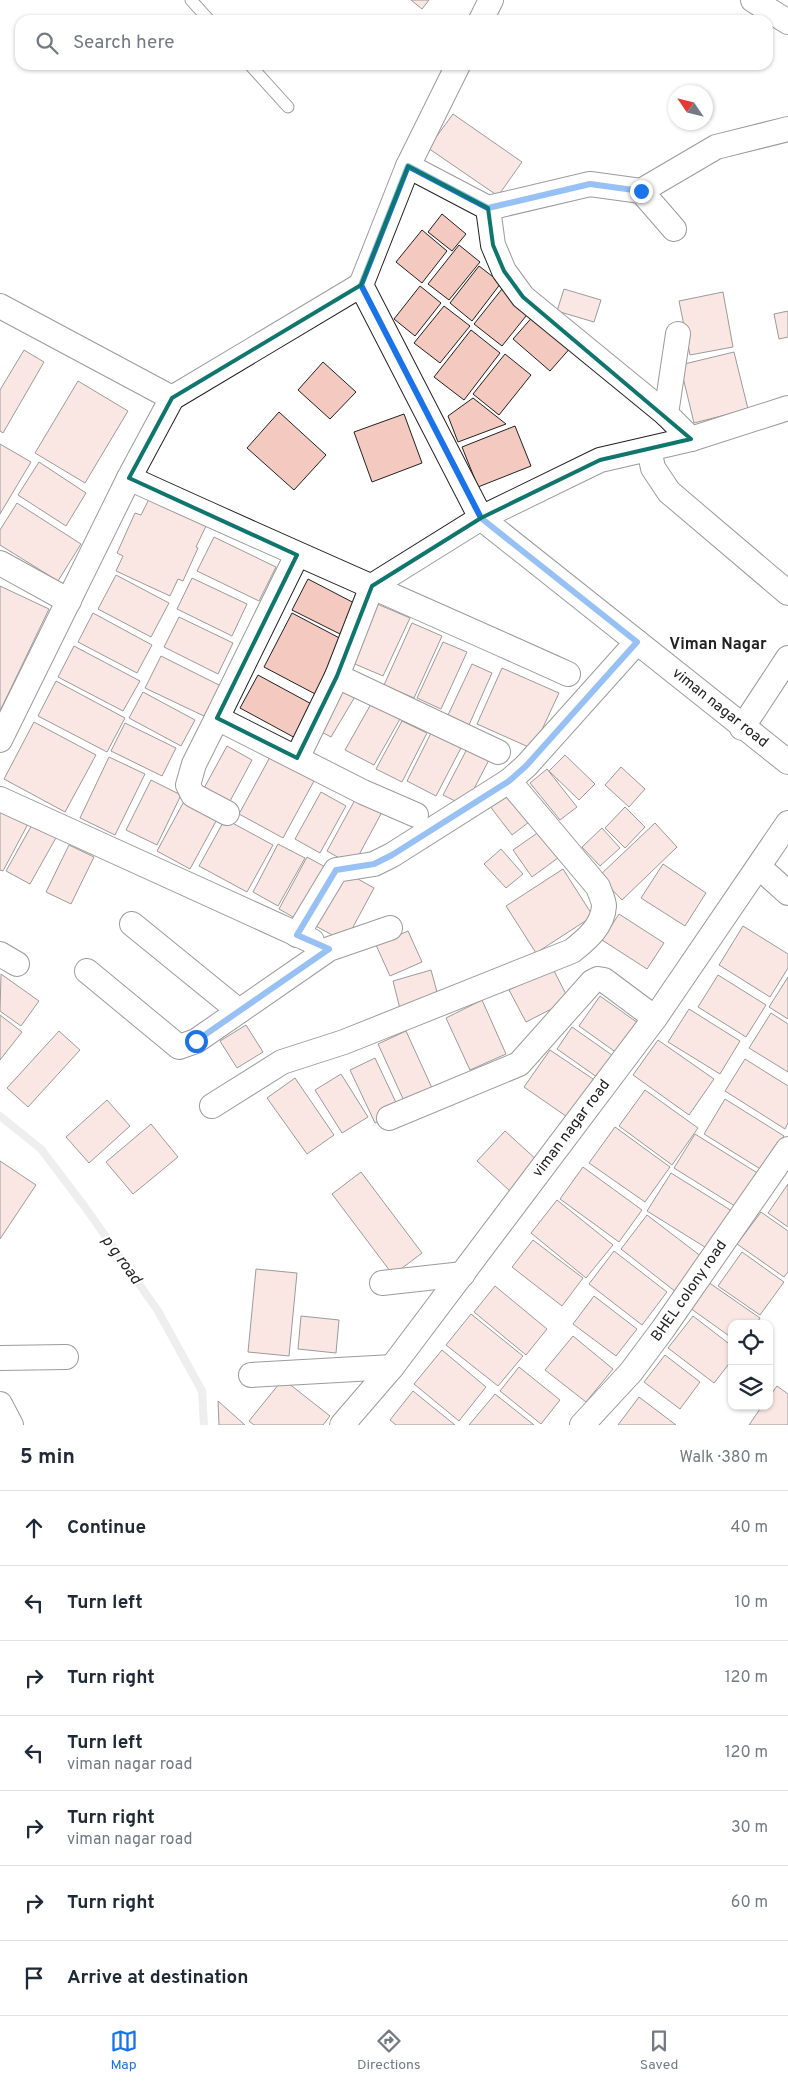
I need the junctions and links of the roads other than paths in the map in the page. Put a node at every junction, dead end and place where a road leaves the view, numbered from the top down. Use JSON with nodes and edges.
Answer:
{"nodes":[{"id":1,"x":191,"y":0,"type":"edge"},
{"id":2,"x":491,"y":0,"type":"edge"},
{"id":3,"x":753,"y":0,"type":"edge"},
{"id":4,"x":204,"y":15,"type":"edge"},
{"id":5,"x":484,"y":15,"type":"edge"},
{"id":6,"x":788,"y":22,"type":"edge"},
{"id":7,"x":255,"y":70,"type":"edge"},
{"id":8,"x":456,"y":70,"type":"edge"},
{"id":9,"x":288,"y":107,"type":"dead end"},
{"id":10,"x":788,"y":129,"type":"edge"},
{"id":11,"x":408,"y":166,"type":"junction"},
{"id":12,"x":641,"y":191,"type":"junction"},
{"id":13,"x":488,"y":208,"type":"junction"},
{"id":14,"x":674,"y":229,"type":"dead end"},
{"id":15,"x":361,"y":285,"type":"junction"},
{"id":16,"x":0,"y":306,"type":"edge"},
{"id":17,"x":678,"y":334,"type":"dead end"},
{"id":18,"x":172,"y":398,"type":"junction"},
{"id":19,"x":788,"y":408,"type":"edge"},
{"id":20,"x":666,"y":414,"type":"junction"},
{"id":21,"x":691,"y":439,"type":"junction"},
{"id":22,"x":649,"y":449,"type":"junction"},
{"id":23,"x":129,"y":478,"type":"junction"},
{"id":24,"x":481,"y":518,"type":"junction"},
{"id":25,"x":297,"y":555,"type":"junction"},
{"id":26,"x":0,"y":563,"type":"edge"},
{"id":27,"x":372,"y":586,"type":"junction"},
{"id":28,"x":788,"y":593,"type":"edge"},
{"id":29,"x":69,"y":601,"type":"junction"},
{"id":30,"x":637,"y":642,"type":"junction"},
{"id":31,"x":788,"y":658,"type":"edge"},
{"id":32,"x":568,"y":674,"type":"dead end"},
{"id":33,"x":337,"y":676,"type":"junction"},
{"id":34,"x":217,"y":718,"type":"junction"},
{"id":35,"x":742,"y":728,"type":"junction"},
{"id":36,"x":0,"y":740,"type":"edge"},
{"id":37,"x":498,"y":752,"type":"dead end"},
{"id":38,"x":297,"y":758,"type":"junction"},
{"id":39,"x":788,"y":762,"type":"edge"},
{"id":40,"x":509,"y":781,"type":"junction"},
{"id":41,"x":0,"y":799,"type":"edge"},
{"id":42,"x":228,"y":812,"type":"dead end"},
{"id":43,"x":416,"y":815,"type":"dead end"},
{"id":44,"x":788,"y":824,"type":"edge"},
{"id":45,"x":759,"y":867,"type":"junction"},
{"id":46,"x":788,"y":893,"type":"edge"},
{"id":47,"x":132,"y":924,"type":"dead end"},
{"id":48,"x":390,"y":928,"type":"dead end"},
{"id":49,"x":297,"y":935,"type":"junction"},
{"id":50,"x":329,"y":949,"type":"junction"},
{"id":51,"x":87,"y":971,"type":"dead end"},
{"id":52,"x":239,"y":1011,"type":"junction"},
{"id":53,"x":655,"y":1018,"type":"junction"},
{"id":54,"x":212,"y":1106,"type":"dead end"},
{"id":55,"x":389,"y":1118,"type":"dead end"},
{"id":56,"x":788,"y":1149,"type":"edge"},
{"id":57,"x":463,"y":1274,"type":"junction"},
{"id":58,"x":382,"y":1283,"type":"dead end"},
{"id":59,"x":66,"y":1357,"type":"dead end"},
{"id":60,"x":0,"y":1358,"type":"edge"},
{"id":61,"x":392,"y":1367,"type":"junction"},
{"id":62,"x":251,"y":1375,"type":"dead end"},
{"id":63,"x":0,"y":1404,"type":"edge"},
{"id":64,"x":11,"y":1425,"type":"edge"},
{"id":65,"x":342,"y":1425,"type":"edge"},
{"id":66,"x":582,"y":1425,"type":"edge"}],
"edges":[{"from":1,"to":4,"type":"lane"},
{"from":2,"to":5,"type":"street"},
{"from":3,"to":6,"type":"street"},
{"from":7,"to":9,"type":"lane"},
{"from":8,"to":11,"type":"street"},
{"from":10,"to":12,"type":"street"},
{"from":11,"to":13,"type":"street"},
{"from":11,"to":15,"type":"street"},
{"from":12,"to":13,"type":"street"},
{"from":12,"to":14,"type":"street"},
{"from":13,"to":20,"type":"street"},
{"from":15,"to":18,"type":"street"},
{"from":15,"to":24,"type":"street","name":"viman nagar road"},
{"from":16,"to":18,"type":"street"},
{"from":17,"to":20,"type":"street"},
{"from":18,"to":23,"type":"street"},
{"from":19,"to":21,"type":"street"},
{"from":20,"to":21,"type":"street"},
{"from":21,"to":22,"type":"street"},
{"from":22,"to":24,"type":"street"},
{"from":22,"to":28,"type":"street"},
{"from":23,"to":25,"type":"street"},
{"from":23,"to":29,"type":"street"},
{"from":24,"to":27,"type":"street"},
{"from":24,"to":30,"type":"street","name":"viman nagar road"},
{"from":25,"to":27,"type":"street"},
{"from":25,"to":34,"type":"street"},
{"from":26,"to":29,"type":"street"},
{"from":27,"to":32,"type":"street"},
{"from":27,"to":33,"type":"street"},
{"from":29,"to":36,"type":"street"},
{"from":30,"to":35,"type":"street","name":"viman nagar road"},
{"from":30,"to":40,"type":"street"},
{"from":31,"to":35,"type":"street"},
{"from":33,"to":37,"type":"street"},
{"from":33,"to":38,"type":"street"},
{"from":34,"to":38,"type":"street"},
{"from":34,"to":42,"type":"street"},
{"from":35,"to":39,"type":"street","name":"viman nagar road"},
{"from":38,"to":43,"type":"street"},
{"from":40,"to":49,"type":"street"},
{"from":40,"to":54,"type":"street"},
{"from":41,"to":49,"type":"street"},
{"from":44,"to":45,"type":"street","name":"viman nagar road"},
{"from":45,"to":46,"type":"street"},
{"from":45,"to":53,"type":"street","name":"viman nagar road"},
{"from":47,"to":52,"type":"street"},
{"from":48,"to":50,"type":"street"},
{"from":49,"to":50,"type":"street"},
{"from":50,"to":52,"type":"street"},
{"from":51,"to":52,"type":"street"},
{"from":53,"to":55,"type":"street"},
{"from":53,"to":57,"type":"street","name":"viman nagar road"},
{"from":56,"to":66,"type":"street","name":"BHEL colony road"},
{"from":57,"to":58,"type":"street"},
{"from":57,"to":61,"type":"street","name":"viman nagar road"},
{"from":59,"to":60,"type":"street"},
{"from":61,"to":62,"type":"street"},
{"from":61,"to":65,"type":"street","name":"viman nagar road"},
{"from":63,"to":64,"type":"street"}]}
